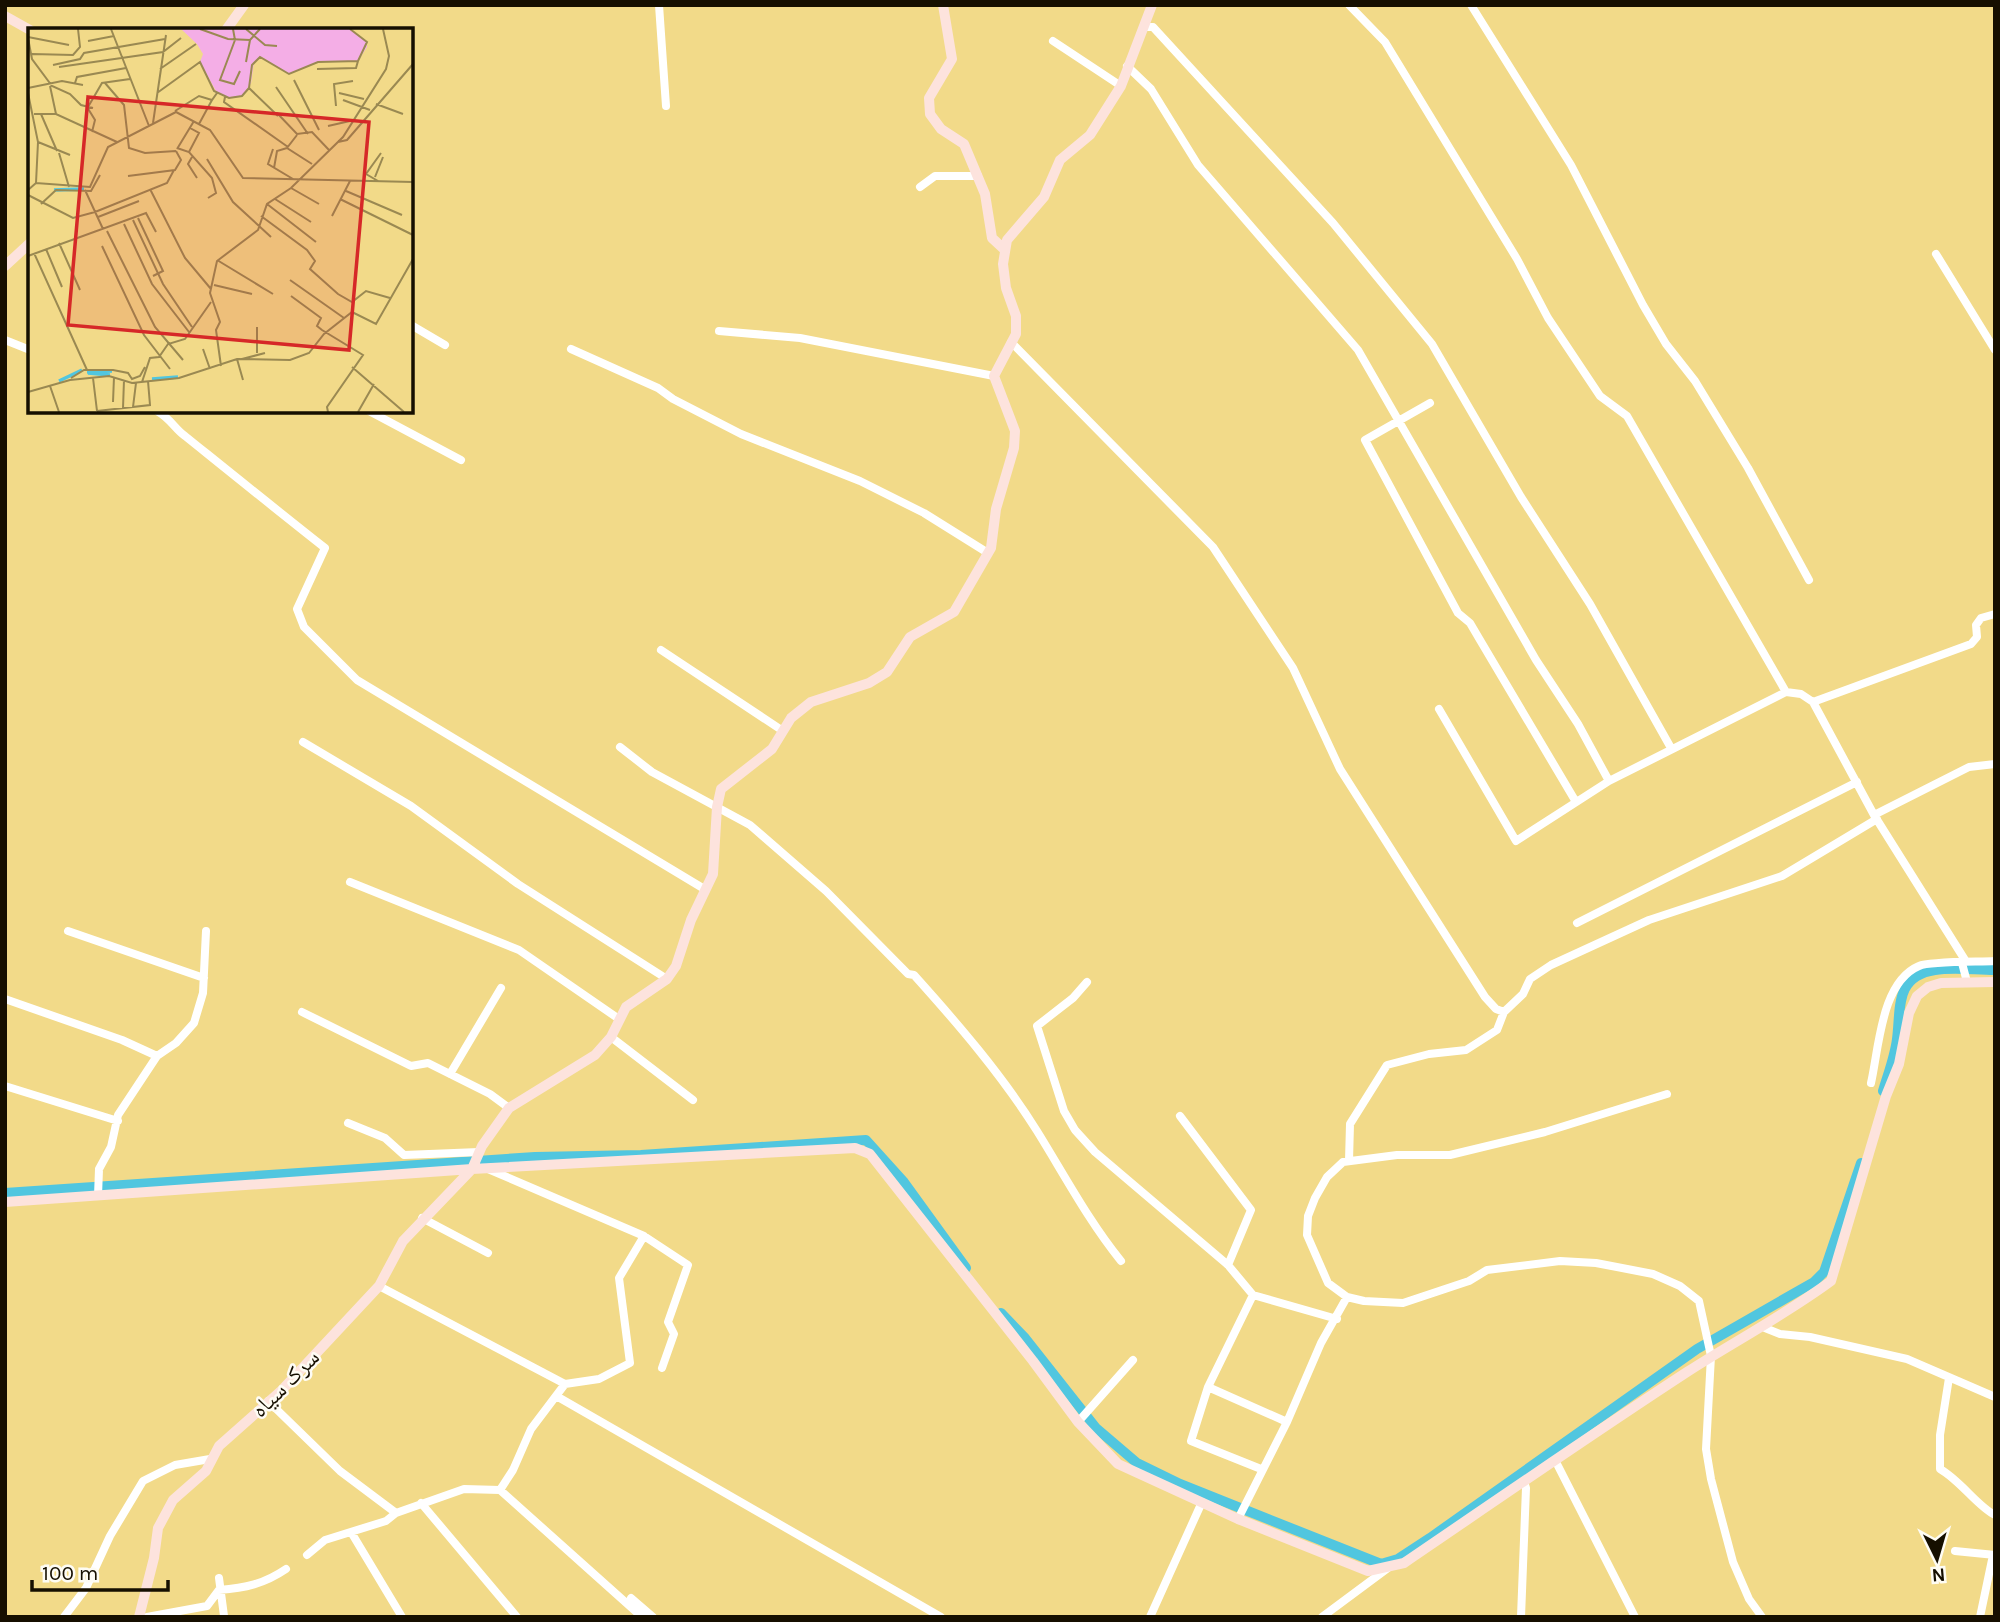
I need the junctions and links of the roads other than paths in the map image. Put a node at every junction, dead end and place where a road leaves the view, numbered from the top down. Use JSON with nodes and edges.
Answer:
{"nodes":[{"id":1,"x":244,"y":5,"type":"edge"},
{"id":2,"x":659,"y":5,"type":"edge"},
{"id":3,"x":943,"y":5,"type":"edge"},
{"id":4,"x":1152,"y":5,"type":"edge"},
{"id":5,"x":1349,"y":5,"type":"edge"},
{"id":6,"x":1471,"y":5,"type":"edge"},
{"id":7,"x":5,"y":16,"type":"edge"},
{"id":8,"x":1144,"y":26,"type":"junction"},
{"id":9,"x":227,"y":28,"type":"edge"},
{"id":10,"x":28,"y":29,"type":"edge"},
{"id":11,"x":1053,"y":41,"type":"dead end"},
{"id":12,"x":1126,"y":66,"type":"junction"},
{"id":13,"x":1121,"y":86,"type":"junction"},
{"id":14,"x":666,"y":106,"type":"dead end"},
{"id":15,"x":978,"y":176,"type":"junction"},
{"id":16,"x":920,"y":187,"type":"dead end"},
{"id":17,"x":28,"y":245,"type":"edge"},
{"id":18,"x":1005,"y":250,"type":"junction"},
{"id":19,"x":1936,"y":254,"type":"dead end"},
{"id":20,"x":5,"y":267,"type":"edge"},
{"id":21,"x":413,"y":326,"type":"edge"},
{"id":22,"x":719,"y":331,"type":"dead end"},
{"id":23,"x":5,"y":340,"type":"edge"},
{"id":24,"x":1011,"y":342,"type":"junction"},
{"id":25,"x":445,"y":345,"type":"dead end"},
{"id":26,"x":28,"y":348,"type":"edge"},
{"id":27,"x":571,"y":349,"type":"dead end"},
{"id":28,"x":1995,"y":350,"type":"edge"},
{"id":29,"x":994,"y":376,"type":"junction"},
{"id":30,"x":1430,"y":404,"type":"dead end"},
{"id":31,"x":160,"y":413,"type":"edge"},
{"id":32,"x":373,"y":413,"type":"edge"},
{"id":33,"x":1400,"y":422,"type":"junction"},
{"id":34,"x":461,"y":460,"type":"dead end"},
{"id":35,"x":988,"y":553,"type":"junction"},
{"id":36,"x":1809,"y":580,"type":"dead end"},
{"id":37,"x":1995,"y":614,"type":"edge"},
{"id":38,"x":661,"y":650,"type":"dead end"},
{"id":39,"x":1786,"y":692,"type":"junction"},
{"id":40,"x":1813,"y":702,"type":"junction"},
{"id":41,"x":1438,"y":709,"type":"dead end"},
{"id":42,"x":783,"y":731,"type":"junction"},
{"id":43,"x":303,"y":742,"type":"dead end"},
{"id":44,"x":620,"y":747,"type":"dead end"},
{"id":45,"x":1671,"y":748,"type":"junction"},
{"id":46,"x":1995,"y":764,"type":"edge"},
{"id":47,"x":1609,"y":781,"type":"junction"},
{"id":48,"x":1857,"y":782,"type":"junction"},
{"id":49,"x":1576,"y":802,"type":"junction"},
{"id":50,"x":717,"y":807,"type":"junction"},
{"id":51,"x":1875,"y":817,"type":"junction"},
{"id":52,"x":350,"y":882,"type":"dead end"},
{"id":53,"x":706,"y":890,"type":"junction"},
{"id":54,"x":1577,"y":923,"type":"dead end"},
{"id":55,"x":68,"y":931,"type":"dead end"},
{"id":56,"x":206,"y":931,"type":"dead end"},
{"id":57,"x":1995,"y":961,"type":"edge"},
{"id":58,"x":1965,"y":972,"type":"junction"},
{"id":59,"x":204,"y":978,"type":"junction"},
{"id":60,"x":667,"y":979,"type":"junction"},
{"id":61,"x":1087,"y":982,"type":"dead end"},
{"id":62,"x":1995,"y":982,"type":"edge"},
{"id":63,"x":500,"y":988,"type":"dead end"},
{"id":64,"x":5,"y":999,"type":"edge"},
{"id":65,"x":302,"y":1012,"type":"dead end"},
{"id":66,"x":1504,"y":1012,"type":"junction"},
{"id":67,"x":619,"y":1018,"type":"junction"},
{"id":68,"x":611,"y":1037,"type":"junction"},
{"id":69,"x":157,"y":1056,"type":"junction"},
{"id":70,"x":450,"y":1074,"type":"junction"},
{"id":71,"x":1871,"y":1083,"type":"dead end"},
{"id":72,"x":5,"y":1086,"type":"edge"},
{"id":73,"x":1667,"y":1094,"type":"dead end"},
{"id":74,"x":694,"y":1100,"type":"dead end"},
{"id":75,"x":509,"y":1108,"type":"junction"},
{"id":76,"x":1180,"y":1116,"type":"dead end"},
{"id":77,"x":118,"y":1121,"type":"junction"},
{"id":78,"x":348,"y":1123,"type":"dead end"},
{"id":79,"x":1349,"y":1161,"type":"junction"},
{"id":80,"x":477,"y":1162,"type":"junction"},
{"id":81,"x":97,"y":1191,"type":"junction"},
{"id":82,"x":5,"y":1202,"type":"edge"},
{"id":83,"x":422,"y":1218,"type":"junction"},
{"id":84,"x":644,"y":1236,"type":"junction"},
{"id":85,"x":488,"y":1254,"type":"dead end"},
{"id":86,"x":1121,"y":1261,"type":"dead end"},
{"id":87,"x":1228,"y":1265,"type":"junction"},
{"id":88,"x":379,"y":1286,"type":"junction"},
{"id":89,"x":1253,"y":1295,"type":"junction"},
{"id":90,"x":1347,"y":1297,"type":"junction"},
{"id":91,"x":1337,"y":1320,"type":"junction"},
{"id":92,"x":1765,"y":1328,"type":"junction"},
{"id":93,"x":1709,"y":1347,"type":"junction"},
{"id":94,"x":1133,"y":1360,"type":"dead end"},
{"id":95,"x":662,"y":1368,"type":"dead end"},
{"id":96,"x":1949,"y":1378,"type":"junction"},
{"id":97,"x":565,"y":1384,"type":"junction"},
{"id":98,"x":1208,"y":1387,"type":"junction"},
{"id":99,"x":558,"y":1397,"type":"junction"},
{"id":100,"x":1995,"y":1397,"type":"edge"},
{"id":101,"x":268,"y":1401,"type":"junction"},
{"id":102,"x":1082,"y":1418,"type":"junction"},
{"id":103,"x":1287,"y":1422,"type":"junction"},
{"id":104,"x":210,"y":1459,"type":"junction"},
{"id":105,"x":1555,"y":1460,"type":"junction"},
{"id":106,"x":1261,"y":1469,"type":"junction"},
{"id":107,"x":1524,"y":1481,"type":"junction"},
{"id":108,"x":500,"y":1490,"type":"junction"},
{"id":109,"x":1202,"y":1502,"type":"junction"},
{"id":110,"x":421,"y":1503,"type":"junction"},
{"id":111,"x":1240,"y":1511,"type":"junction"},
{"id":112,"x":396,"y":1513,"type":"junction"},
{"id":113,"x":1995,"y":1515,"type":"edge"},
{"id":114,"x":351,"y":1532,"type":"junction"},
{"id":115,"x":1955,"y":1551,"type":"dead end"},
{"id":116,"x":307,"y":1555,"type":"dead end"},
{"id":117,"x":1994,"y":1555,"type":"edge"},
{"id":118,"x":1391,"y":1567,"type":"junction"},
{"id":119,"x":286,"y":1569,"type":"dead end"},
{"id":120,"x":219,"y":1578,"type":"dead end"},
{"id":121,"x":219,"y":1590,"type":"junction"},
{"id":122,"x":631,"y":1598,"type":"dead end"},
{"id":123,"x":225,"y":1616,"type":"edge"},
{"id":124,"x":64,"y":1617,"type":"edge"},
{"id":125,"x":139,"y":1617,"type":"edge"},
{"id":126,"x":147,"y":1617,"type":"edge"},
{"id":127,"x":402,"y":1617,"type":"edge"},
{"id":128,"x":517,"y":1617,"type":"edge"},
{"id":129,"x":642,"y":1617,"type":"edge"},
{"id":130,"x":653,"y":1617,"type":"edge"},
{"id":131,"x":941,"y":1617,"type":"edge"},
{"id":132,"x":1150,"y":1617,"type":"edge"},
{"id":133,"x":1322,"y":1617,"type":"edge"},
{"id":134,"x":1521,"y":1617,"type":"edge"},
{"id":135,"x":1635,"y":1617,"type":"edge"},
{"id":136,"x":1762,"y":1617,"type":"edge"},
{"id":137,"x":1980,"y":1617,"type":"edge"}],
"edges":[{"from":1,"to":9,"type":"street"},
{"from":2,"to":14,"type":"street"},
{"from":3,"to":15,"type":"street"},
{"from":4,"to":8,"type":"street"},
{"from":5,"to":39,"type":"street"},
{"from":6,"to":36,"type":"street"},
{"from":7,"to":10,"type":"street"},
{"from":8,"to":12,"type":"street"},
{"from":8,"to":45,"type":"street"},
{"from":11,"to":13,"type":"street"},
{"from":12,"to":13,"type":"street"},
{"from":12,"to":33,"type":"street"},
{"from":13,"to":18,"type":"street"},
{"from":15,"to":16,"type":"street"},
{"from":15,"to":18,"type":"street"},
{"from":17,"to":20,"type":"street"},
{"from":18,"to":24,"type":"street"},
{"from":19,"to":28,"type":"street"},
{"from":21,"to":25,"type":"street"},
{"from":22,"to":29,"type":"street"},
{"from":23,"to":26,"type":"street"},
{"from":24,"to":29,"type":"street"},
{"from":24,"to":66,"type":"street"},
{"from":27,"to":35,"type":"street"},
{"from":29,"to":35,"type":"street"},
{"from":30,"to":33,"type":"street"},
{"from":31,"to":53,"type":"street"},
{"from":32,"to":34,"type":"street"},
{"from":33,"to":47,"type":"street"},
{"from":33,"to":49,"type":"street"},
{"from":35,"to":42,"type":"street"},
{"from":37,"to":40,"type":"street"},
{"from":38,"to":42,"type":"street"},
{"from":39,"to":40,"type":"street"},
{"from":39,"to":45,"type":"street"},
{"from":40,"to":48,"type":"street"},
{"from":41,"to":49,"type":"street"},
{"from":42,"to":50,"type":"street"},
{"from":43,"to":60,"type":"street"},
{"from":44,"to":50,"type":"street"},
{"from":45,"to":47,"type":"street"},
{"from":46,"to":51,"type":"street"},
{"from":47,"to":49,"type":"street"},
{"from":48,"to":51,"type":"street"},
{"from":48,"to":54,"type":"street"},
{"from":50,"to":53,"type":"street"},
{"from":50,"to":86,"type":"street"},
{"from":51,"to":58,"type":"street"},
{"from":51,"to":66,"type":"street"},
{"from":52,"to":67,"type":"street"},
{"from":53,"to":60,"type":"street"},
{"from":55,"to":59,"type":"street"},
{"from":56,"to":59,"type":"street"},
{"from":57,"to":58,"type":"street"},
{"from":58,"to":62,"type":"street"},
{"from":58,"to":71,"type":"street"},
{"from":58,"to":92,"type":"street"},
{"from":59,"to":69,"type":"street"},
{"from":60,"to":67,"type":"street"},
{"from":61,"to":87,"type":"street"},
{"from":63,"to":70,"type":"street"},
{"from":64,"to":69,"type":"street"},
{"from":65,"to":70,"type":"street"},
{"from":66,"to":79,"type":"street"},
{"from":67,"to":68,"type":"street"},
{"from":68,"to":74,"type":"street"},
{"from":68,"to":75,"type":"street"},
{"from":69,"to":77,"type":"street"},
{"from":70,"to":75,"type":"street"},
{"from":72,"to":77,"type":"street"},
{"from":73,"to":79,"type":"street"},
{"from":75,"to":80,"type":"street","name":"سرک سیاه"},
{"from":76,"to":87,"type":"street"},
{"from":77,"to":81,"type":"street"},
{"from":78,"to":80,"type":"street"},
{"from":79,"to":90,"type":"street"},
{"from":80,"to":81,"type":"street"},
{"from":80,"to":83,"type":"street","name":"سرک سیاه"},
{"from":80,"to":84,"type":"street"},
{"from":80,"to":102,"type":"street"},
{"from":81,"to":82,"type":"street"},
{"from":83,"to":85,"type":"street"},
{"from":83,"to":88,"type":"street","name":"سرک سیاه"},
{"from":84,"to":95,"type":"street"},
{"from":84,"to":97,"type":"street"},
{"from":87,"to":89,"type":"street"},
{"from":88,"to":97,"type":"street"},
{"from":88,"to":101,"type":"street","name":"سرک سیاه"},
{"from":89,"to":91,"type":"street"},
{"from":89,"to":98,"type":"street"},
{"from":90,"to":91,"type":"street"},
{"from":90,"to":93,"type":"street"},
{"from":91,"to":103,"type":"street"},
{"from":92,"to":93,"type":"street"},
{"from":92,"to":96,"type":"street"},
{"from":93,"to":105,"type":"street"},
{"from":93,"to":136,"type":"street"},
{"from":94,"to":102,"type":"street"},
{"from":96,"to":100,"type":"street"},
{"from":96,"to":113,"type":"street"},
{"from":97,"to":99,"type":"street"},
{"from":98,"to":103,"type":"street"},
{"from":98,"to":106,"type":"street"},
{"from":99,"to":108,"type":"street"},
{"from":99,"to":131,"type":"street"},
{"from":101,"to":104,"type":"street","name":"سرک سیاه"},
{"from":101,"to":112,"type":"street"},
{"from":102,"to":109,"type":"street"},
{"from":103,"to":106,"type":"street"},
{"from":104,"to":124,"type":"street"},
{"from":104,"to":125,"type":"street","name":"سرک سیاه"},
{"from":105,"to":107,"type":"street"},
{"from":105,"to":135,"type":"street"},
{"from":106,"to":111,"type":"street"},
{"from":107,"to":118,"type":"street"},
{"from":107,"to":134,"type":"street"},
{"from":108,"to":110,"type":"street"},
{"from":108,"to":129,"type":"street"},
{"from":109,"to":111,"type":"street"},
{"from":109,"to":132,"type":"street"},
{"from":110,"to":112,"type":"street"},
{"from":110,"to":128,"type":"street"},
{"from":111,"to":118,"type":"street"},
{"from":112,"to":114,"type":"street"},
{"from":114,"to":116,"type":"street"},
{"from":114,"to":127,"type":"street"},
{"from":115,"to":117,"type":"street"},
{"from":117,"to":137,"type":"street"},
{"from":118,"to":133,"type":"street"},
{"from":119,"to":121,"type":"street"},
{"from":120,"to":121,"type":"street"},
{"from":121,"to":123,"type":"street"},
{"from":121,"to":126,"type":"street"},
{"from":122,"to":130,"type":"street"}]}
